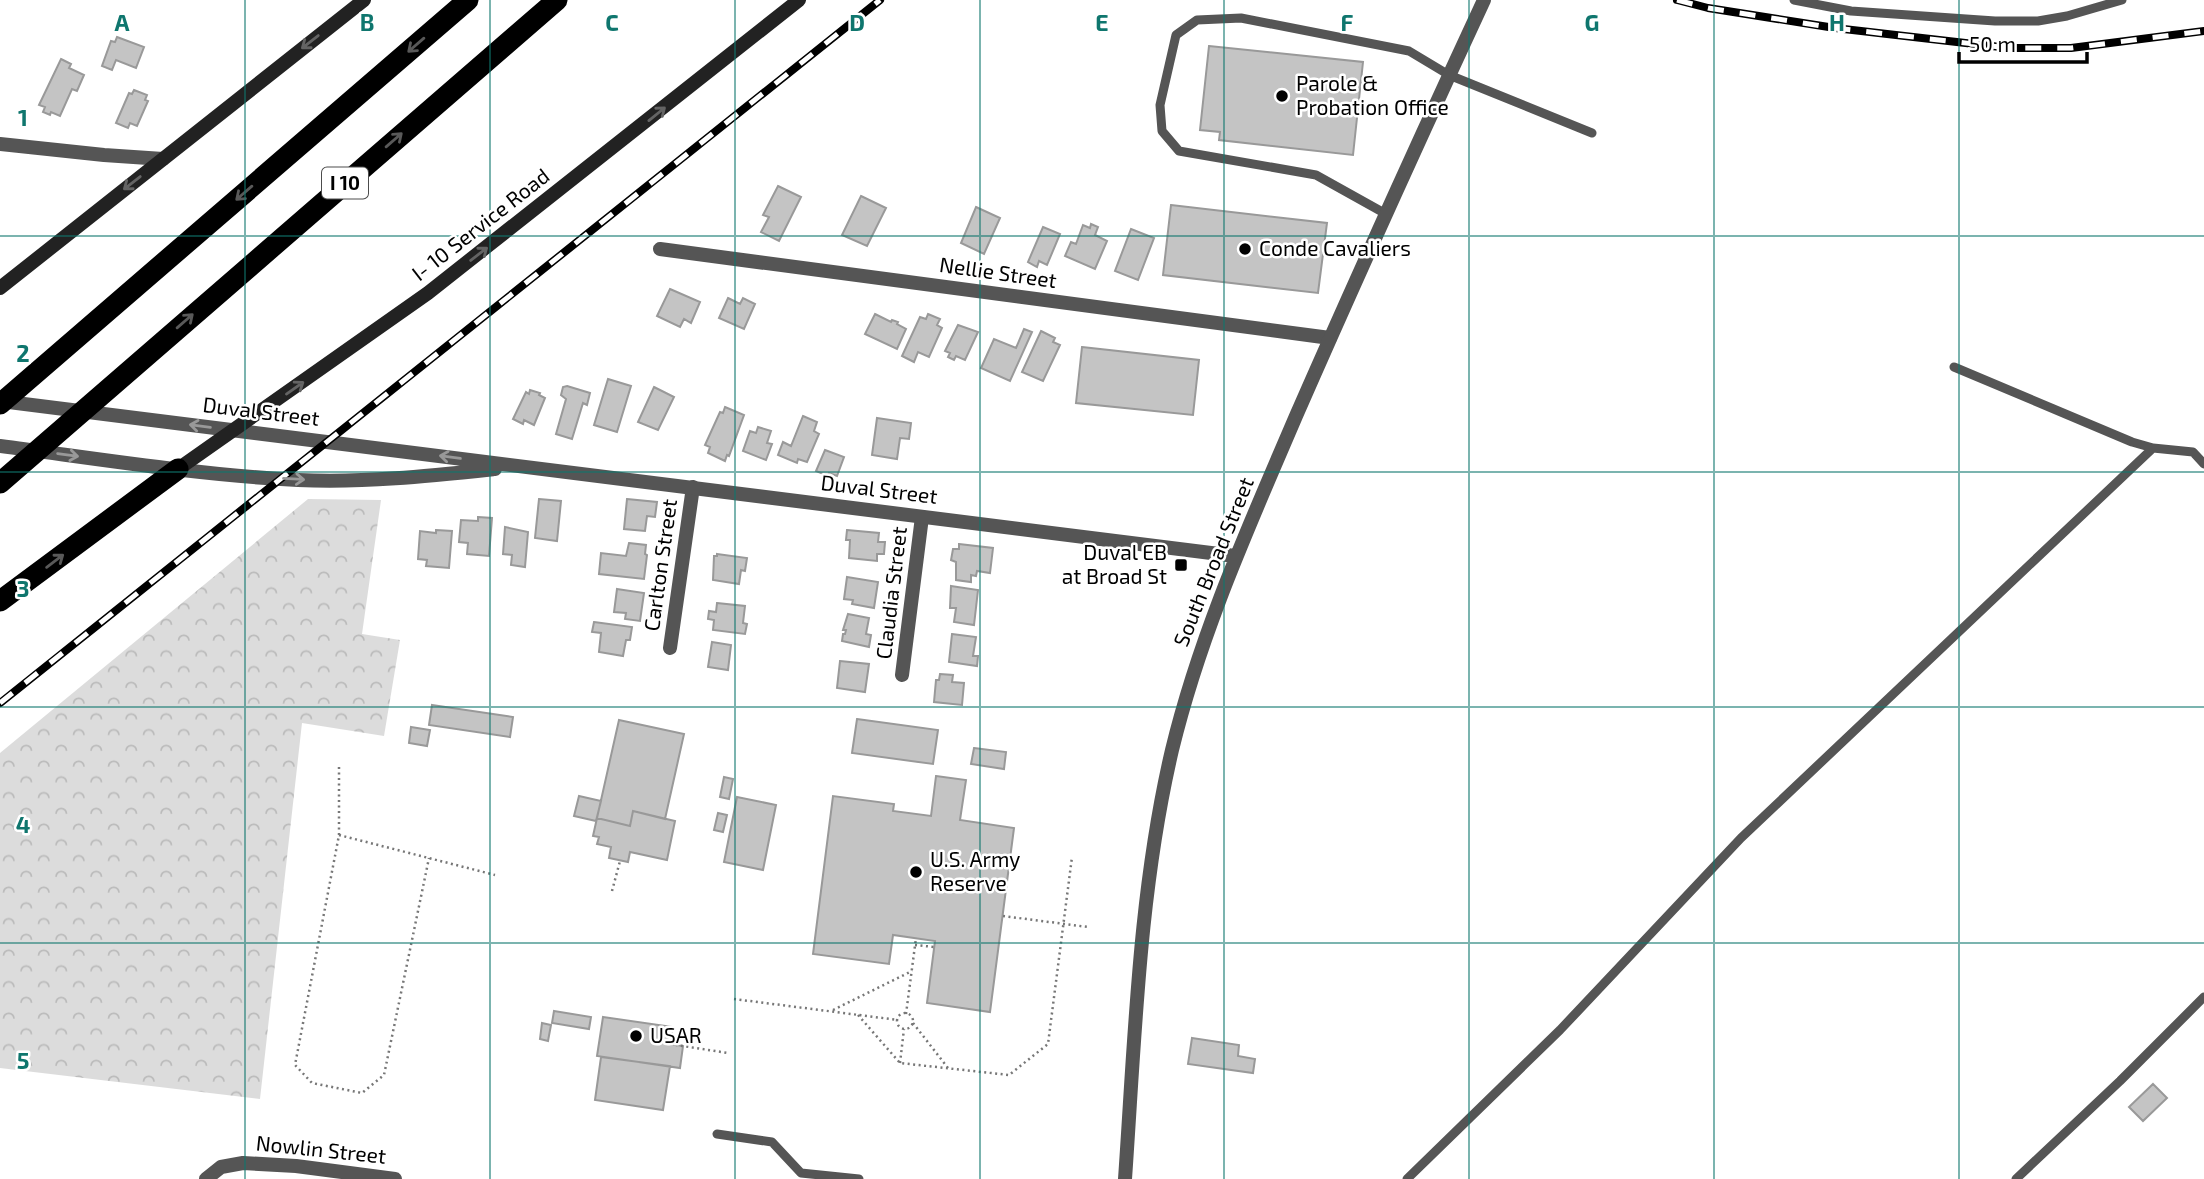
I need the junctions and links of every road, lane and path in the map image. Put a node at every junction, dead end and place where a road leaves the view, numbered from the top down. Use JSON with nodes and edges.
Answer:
{"nodes":[{"id":1,"x":364,"y":0,"type":"edge"},
{"id":2,"x":468,"y":0,"type":"edge"},
{"id":3,"x":557,"y":0,"type":"edge"},
{"id":4,"x":799,"y":0,"type":"edge"},
{"id":5,"x":1484,"y":0,"type":"edge"},
{"id":6,"x":1794,"y":0,"type":"edge"},
{"id":7,"x":2122,"y":0,"type":"edge"},
{"id":8,"x":1449,"y":75,"type":"junction"},
{"id":9,"x":1592,"y":133,"type":"dead end"},
{"id":10,"x":0,"y":144,"type":"edge"},
{"id":11,"x":163,"y":159,"type":"junction"},
{"id":12,"x":1386,"y":214,"type":"junction"},
{"id":13,"x":660,"y":249,"type":"dead end"},
{"id":14,"x":0,"y":288,"type":"edge"},
{"id":15,"x":1330,"y":338,"type":"junction"},
{"id":16,"x":1954,"y":367,"type":"dead end"},
{"id":17,"x":0,"y":402,"type":"edge"},
{"id":18,"x":236,"y":430,"type":"junction"},
{"id":19,"x":0,"y":446,"type":"edge"},
{"id":20,"x":2153,"y":448,"type":"junction"},
{"id":21,"x":2204,"y":464,"type":"edge"},
{"id":22,"x":517,"y":467,"type":"junction"},
{"id":23,"x":178,"y":469,"type":"junction"},
{"id":24,"x":0,"y":483,"type":"edge"},
{"id":25,"x":693,"y":487,"type":"junction"},
{"id":26,"x":922,"y":517,"type":"junction"},
{"id":27,"x":1235,"y":556,"type":"junction"},
{"id":28,"x":0,"y":601,"type":"edge"},
{"id":29,"x":670,"y":648,"type":"dead end"},
{"id":30,"x":902,"y":675,"type":"dead end"},
{"id":31,"x":339,"y":767,"type":"dead end"},
{"id":32,"x":339,"y":835,"type":"junction"},
{"id":33,"x":1072,"y":857,"type":"dead end"},
{"id":34,"x":429,"y":858,"type":"junction"},
{"id":35,"x":620,"y":861,"type":"dead end"},
{"id":36,"x":495,"y":875,"type":"dead end"},
{"id":37,"x":612,"y":891,"type":"dead end"},
{"id":38,"x":1003,"y":916,"type":"dead end"},
{"id":39,"x":1063,"y":924,"type":"junction"},
{"id":40,"x":1088,"y":926,"type":"dead end"},
{"id":41,"x":916,"y":938,"type":"dead end"},
{"id":42,"x":915,"y":945,"type":"junction"},
{"id":43,"x":934,"y":947,"type":"dead end"},
{"id":44,"x":912,"y":971,"type":"junction"},
{"id":45,"x":2204,"y":997,"type":"edge"},
{"id":46,"x":734,"y":999,"type":"dead end"},
{"id":47,"x":831,"y":1012,"type":"junction"},
{"id":48,"x":906,"y":1014,"type":"junction"},
{"id":49,"x":858,"y":1015,"type":"junction"},
{"id":50,"x":898,"y":1020,"type":"junction"},
{"id":51,"x":913,"y":1023,"type":"junction"},
{"id":52,"x":904,"y":1029,"type":"junction"},
{"id":53,"x":670,"y":1044,"type":"dead end"},
{"id":54,"x":727,"y":1053,"type":"dead end"},
{"id":55,"x":900,"y":1063,"type":"junction"},
{"id":56,"x":948,"y":1068,"type":"junction"},
{"id":57,"x":716,"y":1134,"type":"dead end"},
{"id":58,"x":206,"y":1179,"type":"edge"},
{"id":59,"x":396,"y":1179,"type":"edge"},
{"id":60,"x":859,"y":1179,"type":"edge"},
{"id":61,"x":1125,"y":1179,"type":"edge"},
{"id":62,"x":1407,"y":1179,"type":"edge"},
{"id":63,"x":2015,"y":1179,"type":"edge"}],
"edges":[{"from":1,"to":11,"type":"main road","one_way":true},
{"from":2,"to":17,"type":"highway","one_way":true},
{"from":24,"to":3,"type":"highway","number":"I 10","one_way":true},
{"from":18,"to":4,"type":"main road","name":"I- 10 Service Road","one_way":true},
{"from":5,"to":8,"type":"street","name":"South Broad Street"},
{"from":6,"to":7,"type":"lane"},
{"from":8,"to":9,"type":"lane"},
{"from":8,"to":12,"type":"street","name":"South Broad Street"},
{"from":8,"to":12,"type":"lane"},
{"from":10,"to":11,"type":"street"},
{"from":11,"to":14,"type":"main road","one_way":true},
{"from":12,"to":15,"type":"street","name":"South Broad Street"},
{"from":13,"to":15,"type":"street","name":"Nellie Street"},
{"from":15,"to":27,"type":"street","name":"South Broad Street"},
{"from":16,"to":20,"type":"lane"},
{"from":18,"to":17,"type":"street","name":"Duval Street","one_way":true},
{"from":22,"to":18,"type":"street","name":"Duval Street","one_way":true},
{"from":18,"to":23,"type":"main road","name":"I- 10 Service Road"},
{"from":19,"to":23,"type":"street","name":"Duval Street","one_way":true},
{"from":20,"to":21,"type":"lane"},
{"from":20,"to":62,"type":"lane"},
{"from":23,"to":22,"type":"street","name":"Duval Street","one_way":true},
{"from":22,"to":25,"type":"street","name":"Duval Street"},
{"from":28,"to":23,"type":"highway","one_way":true},
{"from":25,"to":26,"type":"street","name":"Duval Street"},
{"from":25,"to":29,"type":"street","name":"Carlton Street"},
{"from":26,"to":27,"type":"street","name":"Duval Street"},
{"from":26,"to":30,"type":"street","name":"Claudia Street"},
{"from":27,"to":61,"type":"street","name":"South Broad Street"},
{"from":31,"to":32,"type":"path"},
{"from":32,"to":34,"type":"path"},
{"from":32,"to":34,"type":"path"},
{"from":33,"to":39,"type":"path"},
{"from":34,"to":36,"type":"path"},
{"from":35,"to":37,"type":"path"},
{"from":38,"to":39,"type":"path"},
{"from":39,"to":40,"type":"path"},
{"from":39,"to":56,"type":"path"},
{"from":41,"to":42,"type":"path"},
{"from":42,"to":43,"type":"path"},
{"from":42,"to":44,"type":"path"},
{"from":44,"to":47,"type":"path"},
{"from":44,"to":48,"type":"path"},
{"from":45,"to":63,"type":"lane"},
{"from":46,"to":47,"type":"path"},
{"from":47,"to":49,"type":"path"},
{"from":48,"to":50,"type":"path"},
{"from":48,"to":51,"type":"path"},
{"from":49,"to":50,"type":"path"},
{"from":49,"to":55,"type":"path"},
{"from":50,"to":52,"type":"path"},
{"from":51,"to":52,"type":"path"},
{"from":51,"to":56,"type":"path"},
{"from":52,"to":55,"type":"path"},
{"from":53,"to":54,"type":"path"},
{"from":55,"to":56,"type":"path"},
{"from":57,"to":60,"type":"lane"},
{"from":58,"to":59,"type":"street","name":"Nowlin Street"}]}
